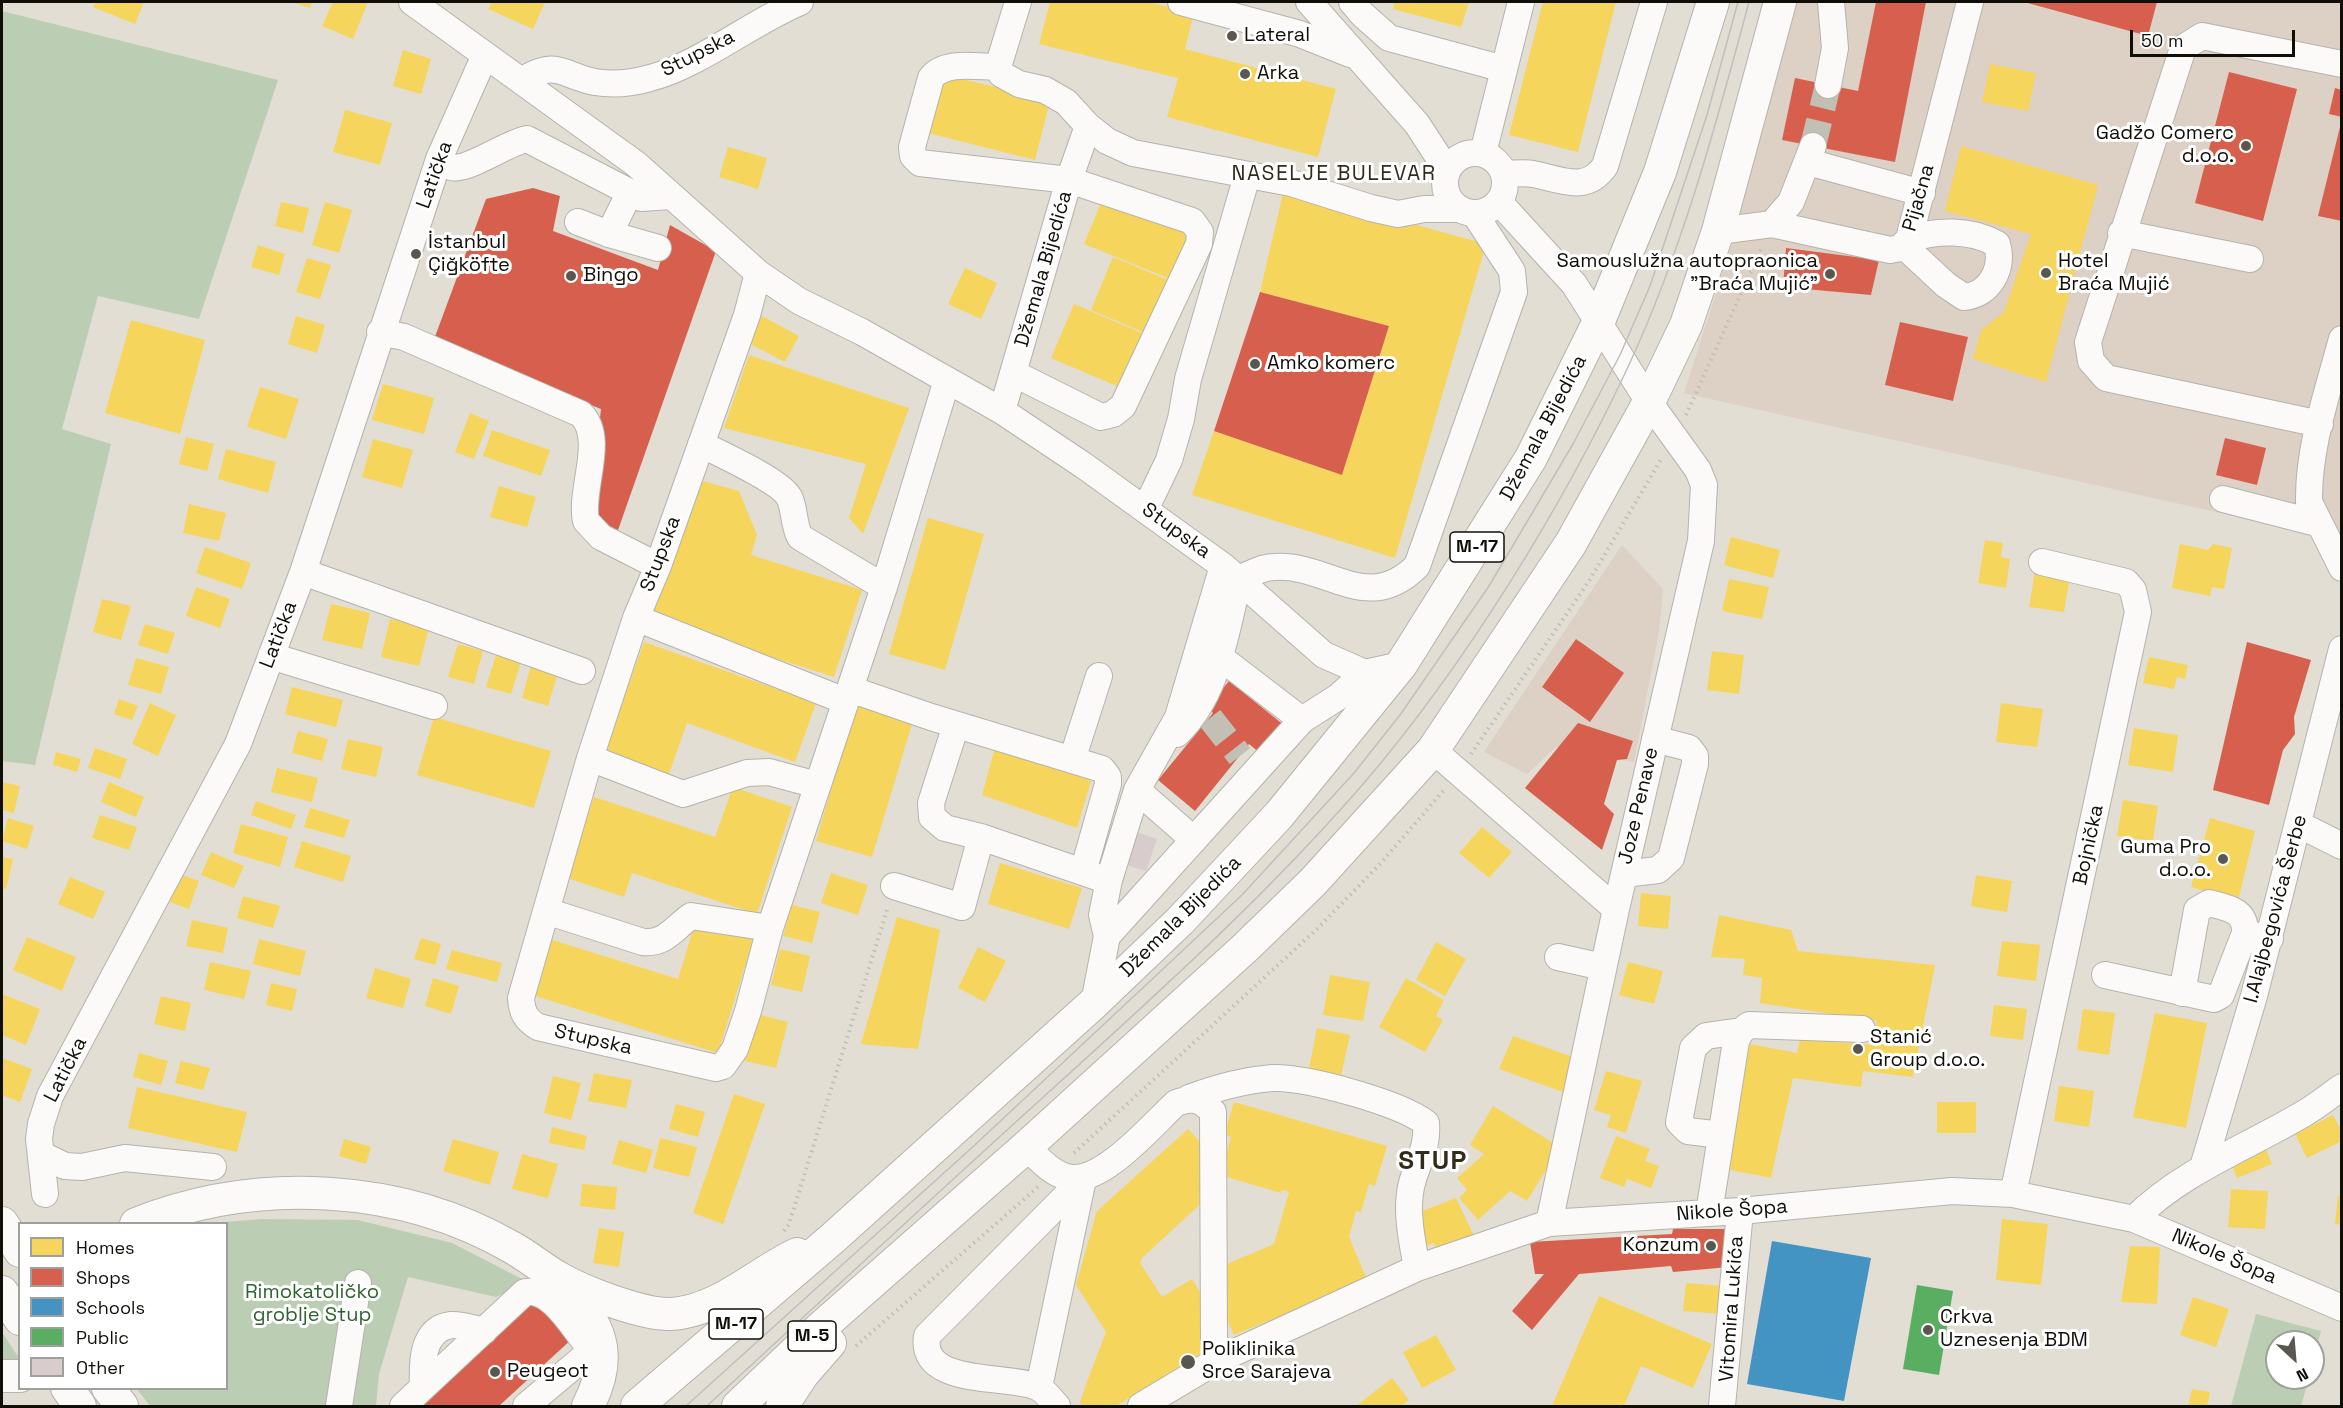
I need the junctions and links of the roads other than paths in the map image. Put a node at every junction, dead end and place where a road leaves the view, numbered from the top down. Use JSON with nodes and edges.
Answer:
{"nodes":[{"id":1,"x":412,"y":2,"type":"edge"},
{"id":2,"x":800,"y":2,"type":"edge"},
{"id":3,"x":1018,"y":2,"type":"edge"},
{"id":4,"x":1181,"y":2,"type":"edge"},
{"id":5,"x":1309,"y":2,"type":"edge"},
{"id":6,"x":1352,"y":2,"type":"edge"},
{"id":7,"x":1521,"y":2,"type":"edge"},
{"id":8,"x":1654,"y":2,"type":"edge"},
{"id":9,"x":1713,"y":2,"type":"edge"},
{"id":10,"x":1780,"y":2,"type":"edge"},
{"id":11,"x":1832,"y":2,"type":"edge"},
{"id":12,"x":1970,"y":2,"type":"edge"},
{"id":13,"x":485,"y":55,"type":"junction"},
{"id":14,"x":1355,"y":56,"type":"junction"},
{"id":15,"x":2342,"y":64,"type":"edge"},
{"id":16,"x":998,"y":67,"type":"junction"},
{"id":17,"x":1504,"y":69,"type":"junction"},
{"id":18,"x":523,"y":80,"type":"junction"},
{"id":19,"x":1828,"y":85,"type":"tunnel mouth"},
{"id":20,"x":1417,"y":124,"type":"junction"},
{"id":21,"x":1088,"y":126,"type":"junction"},
{"id":22,"x":1477,"y":153,"type":"junction"},
{"id":23,"x":439,"y":159,"type":"junction"},
{"id":24,"x":1504,"y":174,"type":"junction"},
{"id":25,"x":1247,"y":176,"type":"junction"},
{"id":26,"x":1446,"y":178,"type":"junction"},
{"id":27,"x":1069,"y":180,"type":"junction"},
{"id":28,"x":1922,"y":193,"type":"junction"},
{"id":29,"x":629,"y":194,"type":"junction"},
{"id":30,"x":671,"y":196,"type":"junction"},
{"id":31,"x":1498,"y":202,"type":"junction"},
{"id":32,"x":1424,"y":209,"type":"junction"},
{"id":33,"x":1467,"y":211,"type":"junction"},
{"id":34,"x":578,"y":222,"type":"dead end"},
{"id":35,"x":1772,"y":224,"type":"junction"},
{"id":36,"x":1718,"y":231,"type":"junction"},
{"id":37,"x":2121,"y":233,"type":"junction"},
{"id":38,"x":609,"y":234,"type":"junction"},
{"id":39,"x":658,"y":248,"type":"dead end"},
{"id":40,"x":2250,"y":259,"type":"dead end"},
{"id":41,"x":758,"y":273,"type":"junction"},
{"id":42,"x":1599,"y":321,"type":"junction"},
{"id":43,"x":380,"y":332,"type":"junction"},
{"id":44,"x":2342,"y":339,"type":"edge"},
{"id":45,"x":1015,"y":374,"type":"junction"},
{"id":46,"x":947,"y":380,"type":"junction"},
{"id":47,"x":1648,"y":402,"type":"junction"},
{"id":48,"x":1002,"y":411,"type":"junction"},
{"id":49,"x":2320,"y":424,"type":"junction"},
{"id":50,"x":701,"y":444,"type":"junction"},
{"id":51,"x":2223,"y":499,"type":"dead end"},
{"id":52,"x":1146,"y":508,"type":"junction"},
{"id":53,"x":2320,"y":524,"type":"junction"},
{"id":54,"x":2042,"y":562,"type":"dead end"},
{"id":55,"x":658,"y":566,"type":"junction"},
{"id":56,"x":2342,"y":568,"type":"edge"},
{"id":57,"x":303,"y":572,"type":"junction"},
{"id":58,"x":1231,"y":572,"type":"junction"},
{"id":59,"x":884,"y":588,"type":"junction"},
{"id":60,"x":636,"y":618,"type":"junction"},
{"id":61,"x":2342,"y":649,"type":"edge"},
{"id":62,"x":271,"y":656,"type":"junction"},
{"id":63,"x":1221,"y":658,"type":"junction"},
{"id":64,"x":1401,"y":665,"type":"junction"},
{"id":65,"x":582,"y":671,"type":"dead end"},
{"id":66,"x":1365,"y":674,"type":"junction"},
{"id":67,"x":1099,"y":676,"type":"dead end"},
{"id":68,"x":847,"y":695,"type":"junction"},
{"id":69,"x":434,"y":706,"type":"dead end"},
{"id":70,"x":1302,"y":720,"type":"junction"},
{"id":71,"x":956,"y":725,"type":"junction"},
{"id":72,"x":1655,"y":738,"type":"junction"},
{"id":73,"x":1433,"y":750,"type":"junction"},
{"id":74,"x":1159,"y":751,"type":"junction"},
{"id":75,"x":590,"y":759,"type":"junction"},
{"id":76,"x":1072,"y":760,"type":"junction"},
{"id":77,"x":818,"y":785,"type":"junction"},
{"id":78,"x":1137,"y":790,"type":"junction"},
{"id":79,"x":2298,"y":824,"type":"junction"},
{"id":80,"x":981,"y":837,"type":"junction"},
{"id":81,"x":1194,"y":840,"type":"junction"},
{"id":82,"x":2342,"y":846,"type":"edge"},
{"id":83,"x":1083,"y":872,"type":"junction"},
{"id":84,"x":1624,"y":874,"type":"junction"},
{"id":85,"x":1109,"y":880,"type":"junction"},
{"id":86,"x":894,"y":886,"type":"road end"},
{"id":87,"x":1616,"y":909,"type":"junction"},
{"id":88,"x":546,"y":911,"type":"junction"},
{"id":89,"x":770,"y":928,"type":"junction"},
{"id":90,"x":1107,"y":936,"type":"junction"},
{"id":91,"x":2257,"y":936,"type":"junction"},
{"id":92,"x":1558,"y":957,"type":"dead end"},
{"id":93,"x":1603,"y":967,"type":"junction"},
{"id":94,"x":2105,"y":975,"type":"dead end"},
{"id":95,"x":2182,"y":993,"type":"junction"},
{"id":96,"x":1094,"y":1003,"type":"junction"},
{"id":97,"x":1862,"y":1029,"type":"dead end"},
{"id":98,"x":1741,"y":1031,"type":"junction"},
{"id":99,"x":2342,"y":1087,"type":"edge"},
{"id":100,"x":1189,"y":1098,"type":"junction"},
{"id":101,"x":1721,"y":1135,"type":"junction"},
{"id":102,"x":1026,"y":1147,"type":"junction"},
{"id":103,"x":42,"y":1155,"type":"junction"},
{"id":104,"x":213,"y":1167,"type":"dead end"},
{"id":105,"x":2203,"y":1167,"type":"junction"},
{"id":106,"x":1083,"y":1179,"type":"junction"},
{"id":107,"x":45,"y":1194,"type":"dead end"},
{"id":108,"x":2013,"y":1194,"type":"junction"},
{"id":109,"x":1740,"y":1210,"type":"junction"},
{"id":110,"x":2,"y":1212,"type":"edge"},
{"id":111,"x":1709,"y":1213,"type":"junction"},
{"id":112,"x":155,"y":1218,"type":"edge"},
{"id":113,"x":2134,"y":1220,"type":"junction"},
{"id":114,"x":2,"y":1223,"type":"edge"},
{"id":115,"x":1549,"y":1223,"type":"junction"},
{"id":116,"x":18,"y":1227,"type":"edge"},
{"id":117,"x":834,"y":1238,"type":"junction"},
{"id":118,"x":18,"y":1248,"type":"edge"},
{"id":119,"x":888,"y":1268,"type":"junction"},
{"id":120,"x":1418,"y":1268,"type":"junction"},
{"id":121,"x":561,"y":1279,"type":"junction"},
{"id":122,"x":358,"y":1283,"type":"dead end"},
{"id":123,"x":2,"y":1292,"type":"edge"},
{"id":124,"x":2342,"y":1308,"type":"edge"},
{"id":125,"x":18,"y":1316,"type":"edge"},
{"id":126,"x":1218,"y":1360,"type":"junction"},
{"id":127,"x":2,"y":1376,"type":"edge"},
{"id":128,"x":18,"y":1376,"type":"edge"},
{"id":129,"x":1039,"y":1387,"type":"junction"},
{"id":130,"x":110,"y":1390,"type":"edge"},
{"id":131,"x":122,"y":1407,"type":"edge"},
{"id":132,"x":339,"y":1407,"type":"edge"},
{"id":133,"x":403,"y":1407,"type":"edge"},
{"id":134,"x":526,"y":1407,"type":"edge"},
{"id":135,"x":588,"y":1407,"type":"edge"},
{"id":136,"x":637,"y":1407,"type":"edge"},
{"id":137,"x":738,"y":1407,"type":"edge"},
{"id":138,"x":782,"y":1407,"type":"edge"},
{"id":139,"x":1057,"y":1407,"type":"edge"},
{"id":140,"x":1141,"y":1407,"type":"edge"},
{"id":141,"x":1722,"y":1407,"type":"edge"}],
"edges":[{"from":1,"to":13,"type":"street","name":"Stupska"},
{"from":2,"to":18,"type":"street","name":"Stupska"},
{"from":3,"to":16,"type":"street"},
{"from":4,"to":14,"type":"street"},
{"from":5,"to":14,"type":"street"},
{"from":6,"to":17,"type":"street"},
{"from":7,"to":17,"type":"street"},
{"from":8,"to":24,"type":"street"},
{"from":9,"to":42,"type":"main road","name":"Džemala Bijedića","number":"M-17"},
{"from":10,"to":36,"type":"main road"},
{"from":11,"to":19,"type":"street"},
{"from":12,"to":28,"type":"street","name":"Pijačna"},
{"from":13,"to":18,"type":"street","name":"Stupska"},
{"from":13,"to":23,"type":"street","name":"Latička"},
{"from":14,"to":20,"type":"street"},
{"from":15,"to":37,"type":"street"},
{"from":16,"to":21,"type":"street"},
{"from":16,"to":27,"type":"street"},
{"from":17,"to":22,"type":"street"},
{"from":18,"to":30,"type":"street","name":"Stupska"},
{"from":20,"to":22,"type":"street"},
{"from":20,"to":26,"type":"street"},
{"from":21,"to":25,"type":"street"},
{"from":21,"to":27,"type":"street","name":"Džemala Bijedića"},
{"from":22,"to":24,"type":"street"},
{"from":22,"to":26,"type":"street"},
{"from":23,"to":29,"type":"street"},
{"from":23,"to":43,"type":"street","name":"Latička"},
{"from":24,"to":31,"type":"street"},
{"from":25,"to":32,"type":"street"},
{"from":25,"to":52,"type":"street"},
{"from":26,"to":32,"type":"street"},
{"from":26,"to":33,"type":"street"},
{"from":27,"to":45,"type":"street","name":"Džemala Bijedića"},
{"from":27,"to":45,"type":"street"},
{"from":28,"to":35,"type":"street","name":"Pijačna"},
{"from":28,"to":35,"type":"street"},
{"from":29,"to":30,"type":"street"},
{"from":29,"to":38,"type":"street"},
{"from":30,"to":41,"type":"street","name":"Stupska"},
{"from":31,"to":33,"type":"street"},
{"from":31,"to":42,"type":"street","name":"Džemala Bijedića"},
{"from":32,"to":33,"type":"street"},
{"from":33,"to":58,"type":"street"},
{"from":34,"to":38,"type":"street"},
{"from":35,"to":36,"type":"street","name":"Pijačna"},
{"from":36,"to":47,"type":"main road"},
{"from":37,"to":40,"type":"street"},
{"from":37,"to":49,"type":"street"},
{"from":38,"to":39,"type":"street"},
{"from":41,"to":46,"type":"street","name":"Stupska"},
{"from":41,"to":50,"type":"street","name":"Stupska"},
{"from":42,"to":47,"type":"street","name":"Džemala Bijedića"},
{"from":42,"to":64,"type":"main road","name":"Džemala Bijedića","number":"M-17"},
{"from":43,"to":55,"type":"street"},
{"from":43,"to":57,"type":"street","name":"Latička"},
{"from":44,"to":49,"type":"street"},
{"from":45,"to":48,"type":"street","name":"Džemala Bijedića"},
{"from":46,"to":48,"type":"street","name":"Stupska"},
{"from":46,"to":59,"type":"street","name":"Stupska"},
{"from":47,"to":72,"type":"street","name":"Joze Penave"},
{"from":47,"to":73,"type":"main road"},
{"from":48,"to":52,"type":"street","name":"Stupska"},
{"from":49,"to":53,"type":"street"},
{"from":50,"to":55,"type":"street","name":"Stupska"},
{"from":50,"to":59,"type":"street"},
{"from":51,"to":53,"type":"street"},
{"from":52,"to":58,"type":"street","name":"Stupska"},
{"from":53,"to":56,"type":"street"},
{"from":54,"to":108,"type":"street","name":"Bojnička"},
{"from":55,"to":60,"type":"street","name":"Stupska"},
{"from":57,"to":62,"type":"street","name":"Latička"},
{"from":57,"to":65,"type":"street"},
{"from":58,"to":63,"type":"street"},
{"from":58,"to":66,"type":"street","name":"Stupska"},
{"from":58,"to":74,"type":"street"},
{"from":59,"to":68,"type":"street","name":"Stupska"},
{"from":60,"to":68,"type":"street"},
{"from":60,"to":75,"type":"street","name":"Stupska"},
{"from":61,"to":79,"type":"street","name":"I.Alajbegovića Šerbe"},
{"from":62,"to":69,"type":"street"},
{"from":62,"to":103,"type":"street","name":"Latička"},
{"from":63,"to":70,"type":"street"},
{"from":63,"to":74,"type":"street"},
{"from":64,"to":66,"type":"street"},
{"from":64,"to":96,"type":"main road","name":"Džemala Bijedića","number":"M-17"},
{"from":66,"to":70,"type":"street"},
{"from":67,"to":76,"type":"street"},
{"from":68,"to":71,"type":"street"},
{"from":68,"to":77,"type":"street","name":"Stupska"},
{"from":70,"to":81,"type":"street"},
{"from":71,"to":76,"type":"street"},
{"from":71,"to":80,"type":"street"},
{"from":72,"to":84,"type":"street","name":"Joze Penave"},
{"from":72,"to":84,"type":"street"},
{"from":73,"to":87,"type":"street"},
{"from":73,"to":102,"type":"main road"},
{"from":74,"to":78,"type":"street"},
{"from":75,"to":77,"type":"street"},
{"from":75,"to":88,"type":"street","name":"Stupska"},
{"from":76,"to":83,"type":"street"},
{"from":77,"to":89,"type":"street","name":"Stupska"},
{"from":78,"to":81,"type":"street"},
{"from":78,"to":85,"type":"street"},
{"from":79,"to":82,"type":"street"},
{"from":79,"to":91,"type":"street","name":"I.Alajbegovića Šerbe"},
{"from":80,"to":83,"type":"street"},
{"from":80,"to":86,"type":"street"},
{"from":81,"to":90,"type":"street"},
{"from":83,"to":85,"type":"street"},
{"from":84,"to":87,"type":"street","name":"Joze Penave"},
{"from":85,"to":90,"type":"street"},
{"from":87,"to":93,"type":"street","name":"Joze Penave"},
{"from":88,"to":89,"type":"street"},
{"from":88,"to":89,"type":"street","name":"Stupska"},
{"from":90,"to":96,"type":"street"},
{"from":91,"to":95,"type":"street"},
{"from":91,"to":95,"type":"street"},
{"from":91,"to":105,"type":"street","name":"I.Alajbegovića Šerbe"},
{"from":92,"to":93,"type":"street"},
{"from":93,"to":115,"type":"street","name":"Joze Penave"},
{"from":94,"to":95,"type":"street"},
{"from":96,"to":117,"type":"main road","name":"Džemala Bijedića","number":"M-17"},
{"from":97,"to":98,"type":"street"},
{"from":98,"to":101,"type":"street"},
{"from":98,"to":101,"type":"street"},
{"from":99,"to":105,"type":"street"},
{"from":100,"to":106,"type":"street"},
{"from":100,"to":120,"type":"street"},
{"from":100,"to":126,"type":"street"},
{"from":101,"to":111,"type":"street"},
{"from":102,"to":106,"type":"street"},
{"from":102,"to":119,"type":"main road"},
{"from":103,"to":104,"type":"street"},
{"from":103,"to":107,"type":"street","name":"Latička"},
{"from":105,"to":113,"type":"street"},
{"from":106,"to":129,"type":"street"},
{"from":106,"to":129,"type":"street"},
{"from":108,"to":109,"type":"street","name":"Nikole Šopa"},
{"from":108,"to":113,"type":"street","name":"Nikole Šopa"},
{"from":109,"to":111,"type":"street","name":"Nikole Šopa"},
{"from":109,"to":141,"type":"street","name":"Vitomira Lukića"},
{"from":110,"to":116,"type":"main road"},
{"from":111,"to":115,"type":"street","name":"Nikole Šopa"},
{"from":112,"to":121,"type":"main road"},
{"from":113,"to":124,"type":"street","name":"Nikole Šopa"},
{"from":114,"to":118,"type":"main road"},
{"from":115,"to":120,"type":"street","name":"Nikole Šopa"},
{"from":117,"to":121,"type":"main road"},
{"from":117,"to":136,"type":"main road","name":"Džemala Bijedića","number":"M-17"},
{"from":119,"to":137,"type":"main road","number":"M-5"},
{"from":119,"to":138,"type":"main road"},
{"from":120,"to":126,"type":"street","name":"Nikole Šopa"},
{"from":121,"to":135,"type":"main road"},
{"from":122,"to":132,"type":"street"},
{"from":123,"to":125,"type":"main road"},
{"from":126,"to":140,"type":"street","name":"Nikole Šopa"},
{"from":127,"to":128,"type":"main road"},
{"from":129,"to":139,"type":"street"},
{"from":130,"to":131,"type":"main road"},
{"from":133,"to":134,"type":"street"}]}
